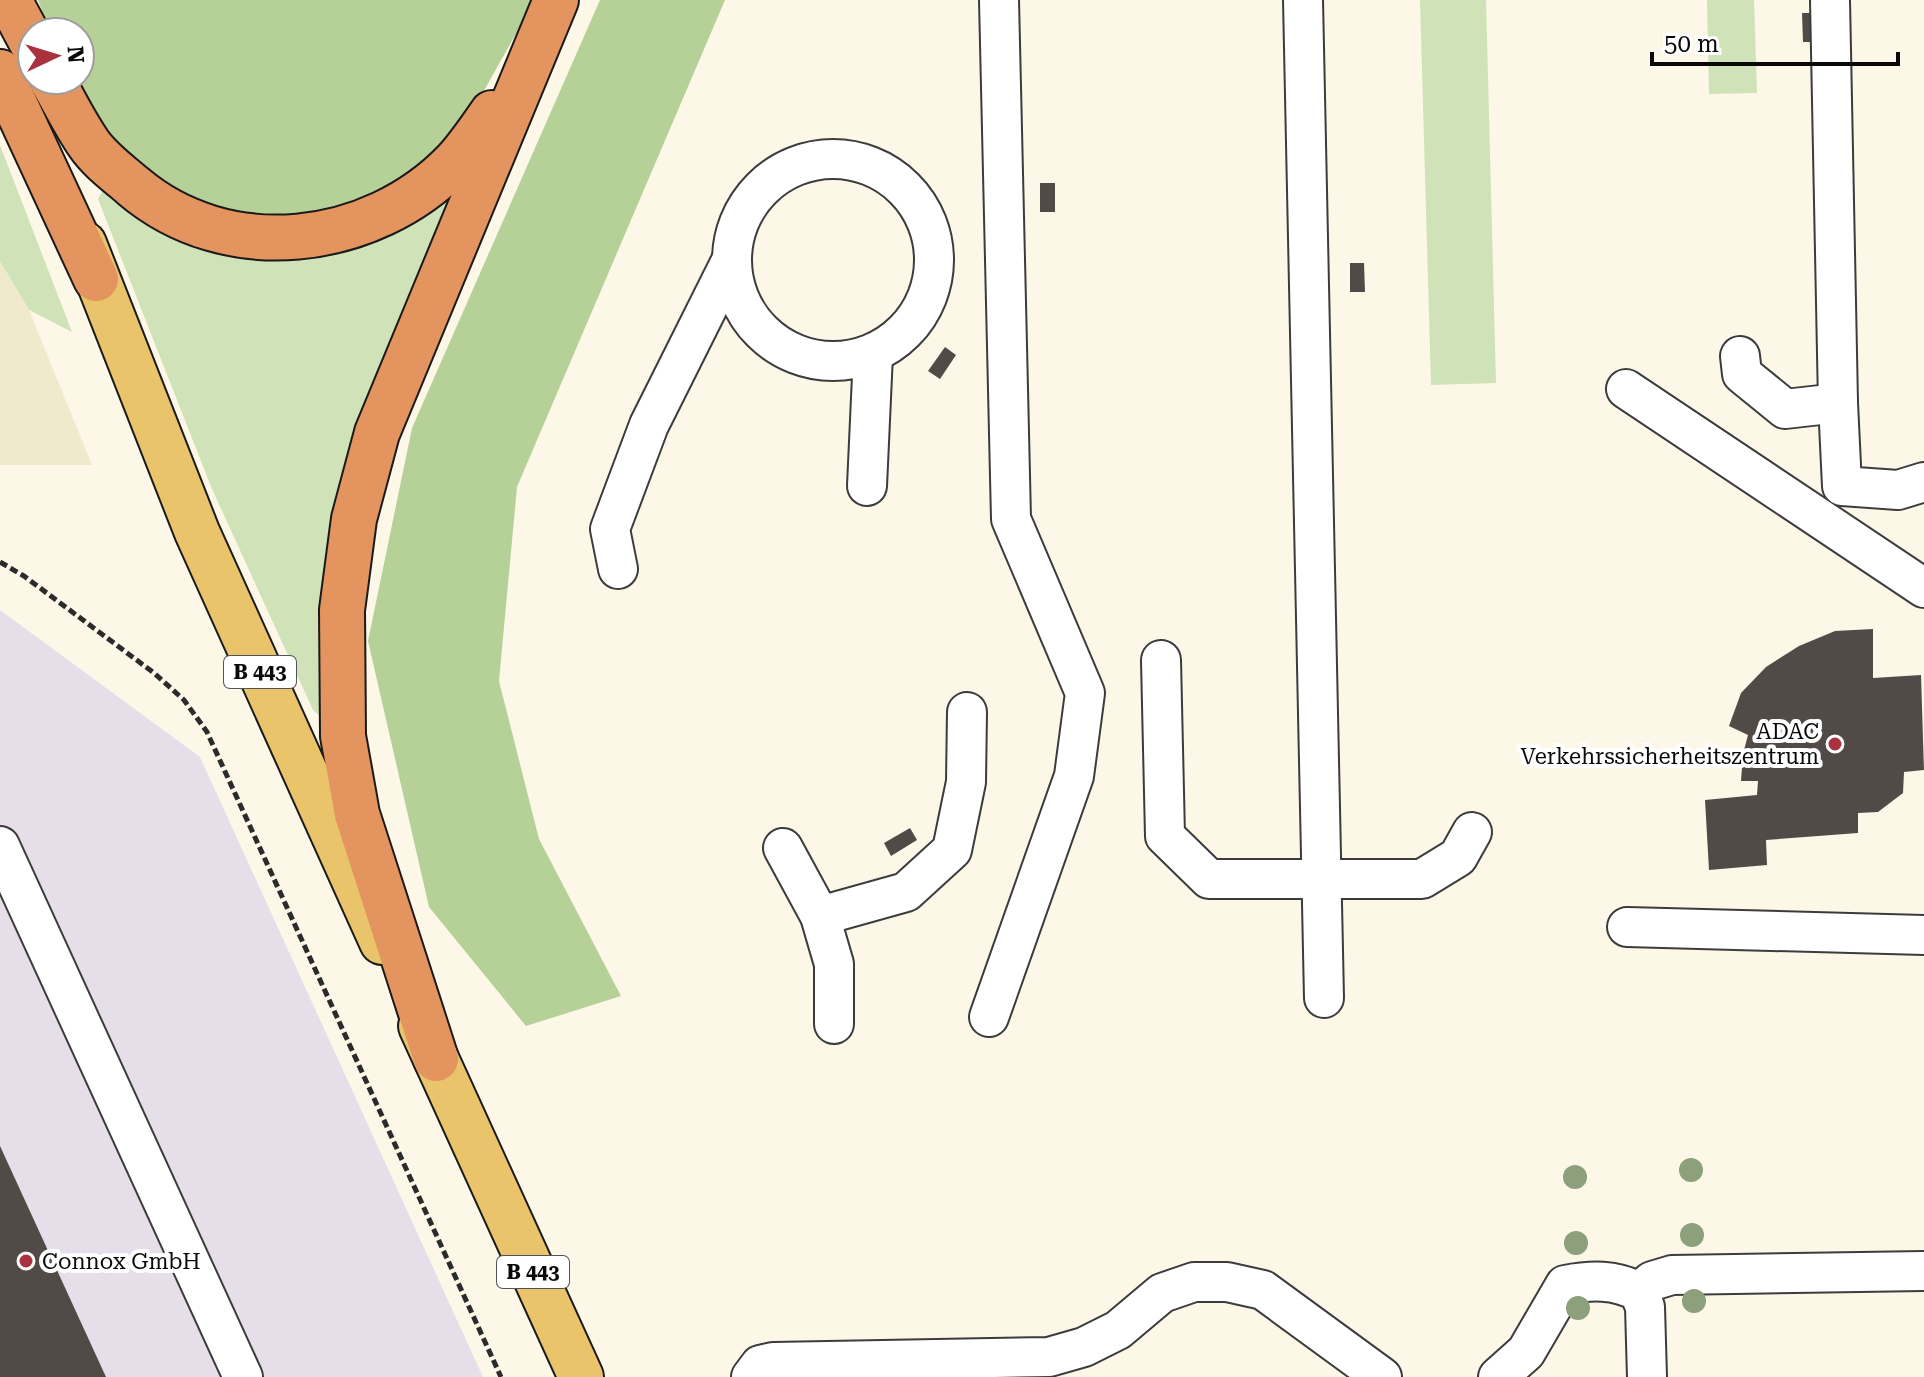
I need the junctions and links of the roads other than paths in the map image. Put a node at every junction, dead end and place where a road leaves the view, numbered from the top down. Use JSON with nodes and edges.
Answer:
{"nodes":[{"id":1,"x":556,"y":0,"type":"edge"},
{"id":2,"x":999,"y":0,"type":"edge"},
{"id":3,"x":1303,"y":0,"type":"edge"},
{"id":4,"x":1830,"y":0,"type":"edge"},
{"id":5,"x":0,"y":10,"type":"edge"},
{"id":6,"x":537,"y":44,"type":"junction"},
{"id":7,"x":0,"y":72,"type":"edge"},
{"id":8,"x":61,"y":96,"type":"edge"},
{"id":9,"x":731,"y":261,"type":"junction"},
{"id":10,"x":96,"y":279,"type":"junction"},
{"id":11,"x":873,"y":354,"type":"junction"},
{"id":12,"x":1740,"y":356,"type":"dead end"},
{"id":13,"x":1626,"y":389,"type":"dead end"},
{"id":14,"x":1838,"y":403,"type":"junction"},
{"id":15,"x":1924,"y":482,"type":"edge"},
{"id":16,"x":867,"y":486,"type":"dead end"},
{"id":17,"x":1842,"y":486,"type":"junction"},
{"id":18,"x":1838,"y":529,"type":"junction"},
{"id":19,"x":618,"y":569,"type":"dead end"},
{"id":20,"x":1924,"y":588,"type":"edge"},
{"id":21,"x":1161,"y":660,"type":"dead end"},
{"id":22,"x":967,"y":712,"type":"dead end"},
{"id":23,"x":1472,"y":832,"type":"dead end"},
{"id":24,"x":0,"y":846,"type":"edge"},
{"id":25,"x":783,"y":848,"type":"dead end"},
{"id":26,"x":1322,"y":879,"type":"junction"},
{"id":27,"x":820,"y":916,"type":"junction"},
{"id":28,"x":1627,"y":927,"type":"dead end"},
{"id":29,"x":1924,"y":935,"type":"edge"},
{"id":30,"x":1324,"y":998,"type":"dead end"},
{"id":31,"x":989,"y":1017,"type":"dead end"},
{"id":32,"x":834,"y":1024,"type":"dead end"},
{"id":33,"x":436,"y":1059,"type":"junction"},
{"id":34,"x":1924,"y":1271,"type":"edge"},
{"id":35,"x":1639,"y":1292,"type":"junction"},
{"id":36,"x":1042,"y":1367,"type":"edge"},
{"id":37,"x":243,"y":1377,"type":"edge"},
{"id":38,"x":581,"y":1377,"type":"edge"},
{"id":39,"x":751,"y":1377,"type":"edge"},
{"id":40,"x":1382,"y":1377,"type":"edge"},
{"id":41,"x":1498,"y":1377,"type":"edge"},
{"id":42,"x":1647,"y":1377,"type":"edge"}],
"edges":[{"from":1,"to":6,"type":"highway"},
{"from":2,"to":31,"type":"lane"},
{"from":3,"to":26,"type":"lane"},
{"from":4,"to":14,"type":"lane"},
{"from":5,"to":10,"type":"main road","number":"B 443"},
{"from":6,"to":8,"type":"highway"},
{"from":6,"to":33,"type":"highway"},
{"from":7,"to":10,"type":"highway"},
{"from":9,"to":11,"type":"lane"},
{"from":9,"to":11,"type":"lane"},
{"from":9,"to":19,"type":"lane"},
{"from":10,"to":33,"type":"main road","number":"B 443"},
{"from":11,"to":16,"type":"lane"},
{"from":12,"to":14,"type":"lane"},
{"from":13,"to":18,"type":"lane"},
{"from":14,"to":17,"type":"lane"},
{"from":15,"to":17,"type":"lane"},
{"from":17,"to":18,"type":"lane"},
{"from":18,"to":20,"type":"lane"},
{"from":21,"to":26,"type":"lane"},
{"from":22,"to":27,"type":"lane"},
{"from":23,"to":26,"type":"lane"},
{"from":24,"to":37,"type":"lane"},
{"from":25,"to":27,"type":"lane"},
{"from":26,"to":30,"type":"lane"},
{"from":27,"to":32,"type":"lane"},
{"from":28,"to":29,"type":"lane"},
{"from":33,"to":38,"type":"main road","number":"B 443"},
{"from":34,"to":35,"type":"lane"},
{"from":35,"to":41,"type":"lane"},
{"from":35,"to":42,"type":"lane"},
{"from":36,"to":39,"type":"lane"},
{"from":36,"to":40,"type":"lane"}]}
